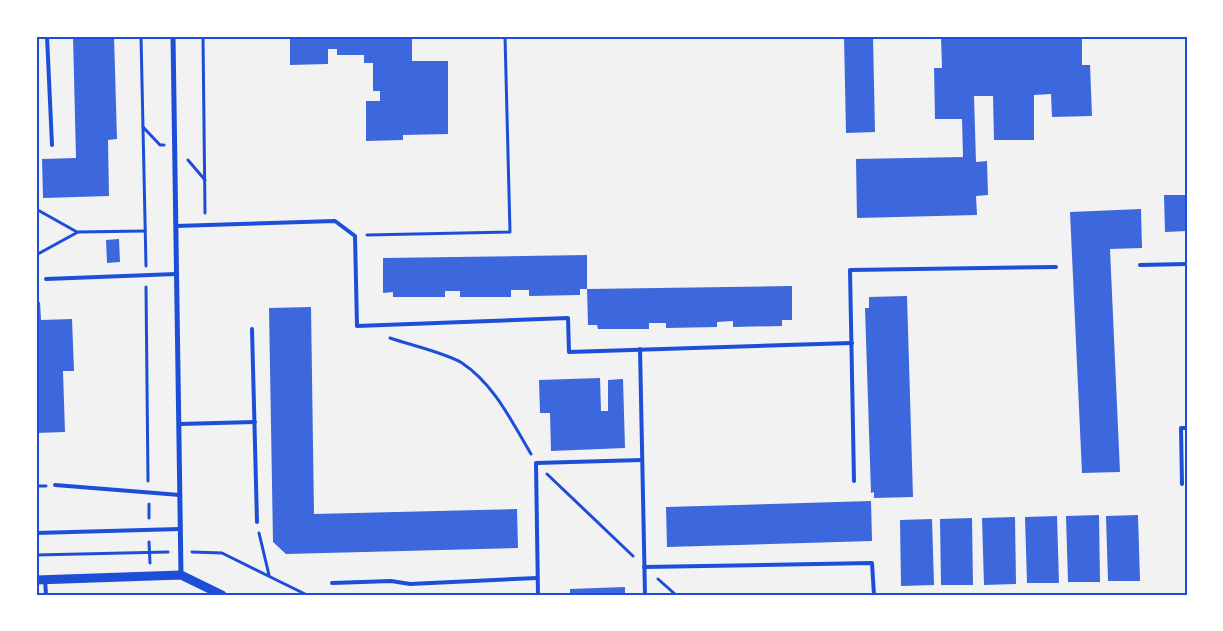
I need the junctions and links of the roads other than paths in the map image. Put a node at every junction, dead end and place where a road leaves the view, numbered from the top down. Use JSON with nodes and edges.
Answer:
{"nodes":[{"id":1,"x":47,"y":36,"type":"edge"},
{"id":2,"x":173,"y":36,"type":"edge"},
{"id":3,"x":52,"y":146,"type":"dead end"},
{"id":4,"x":176,"y":226,"type":"junction"},
{"id":5,"x":1187,"y":264,"type":"edge"},
{"id":6,"x":1140,"y":265,"type":"dead end"},
{"id":7,"x":1056,"y":267,"type":"dead end"},
{"id":8,"x":176,"y":274,"type":"junction"},
{"id":9,"x":46,"y":279,"type":"dead end"},
{"id":10,"x":252,"y":329,"type":"dead end"},
{"id":11,"x":852,"y":343,"type":"junction"},
{"id":12,"x":640,"y":349,"type":"junction"},
{"id":13,"x":255,"y":422,"type":"junction"},
{"id":14,"x":179,"y":424,"type":"junction"},
{"id":15,"x":1187,"y":428,"type":"edge"},
{"id":16,"x":642,"y":460,"type":"junction"},
{"id":17,"x":854,"y":481,"type":"dead end"},
{"id":18,"x":1182,"y":484,"type":"dead end"},
{"id":19,"x":55,"y":485,"type":"dead end"},
{"id":20,"x":180,"y":494,"type":"junction"},
{"id":21,"x":257,"y":522,"type":"road end"},
{"id":22,"x":180,"y":529,"type":"junction"},
{"id":23,"x":36,"y":533,"type":"edge"},
{"id":24,"x":644,"y":567,"type":"junction"},
{"id":25,"x":181,"y":575,"type":"junction"},
{"id":26,"x":537,"y":578,"type":"junction"},
{"id":27,"x":41,"y":580,"type":"edge"},
{"id":28,"x":332,"y":583,"type":"dead end"},
{"id":29,"x":46,"y":595,"type":"edge"},
{"id":30,"x":222,"y":595,"type":"edge"},
{"id":31,"x":538,"y":595,"type":"edge"},
{"id":32,"x":645,"y":595,"type":"edge"},
{"id":33,"x":874,"y":595,"type":"edge"}],
"edges":[{"from":1,"to":3,"type":"lane"},
{"from":2,"to":4,"type":"street"},
{"from":4,"to":8,"type":"street"},
{"from":4,"to":12,"type":"lane"},
{"from":5,"to":6,"type":"lane"},
{"from":7,"to":11,"type":"lane"},
{"from":8,"to":9,"type":"lane"},
{"from":8,"to":14,"type":"street"},
{"from":10,"to":13,"type":"lane"},
{"from":11,"to":12,"type":"lane"},
{"from":11,"to":17,"type":"lane"},
{"from":12,"to":16,"type":"lane"},
{"from":13,"to":14,"type":"lane"},
{"from":13,"to":21,"type":"lane"},
{"from":14,"to":20,"type":"street"},
{"from":15,"to":18,"type":"lane"},
{"from":16,"to":24,"type":"lane"},
{"from":16,"to":26,"type":"lane"},
{"from":19,"to":20,"type":"lane"},
{"from":20,"to":22,"type":"street"},
{"from":22,"to":23,"type":"lane"},
{"from":22,"to":25,"type":"street"},
{"from":24,"to":32,"type":"lane"},
{"from":24,"to":33,"type":"lane"},
{"from":25,"to":27,"type":"street"},
{"from":25,"to":30,"type":"street"},
{"from":26,"to":28,"type":"lane"},
{"from":26,"to":31,"type":"lane"},
{"from":27,"to":29,"type":"lane"}]}
